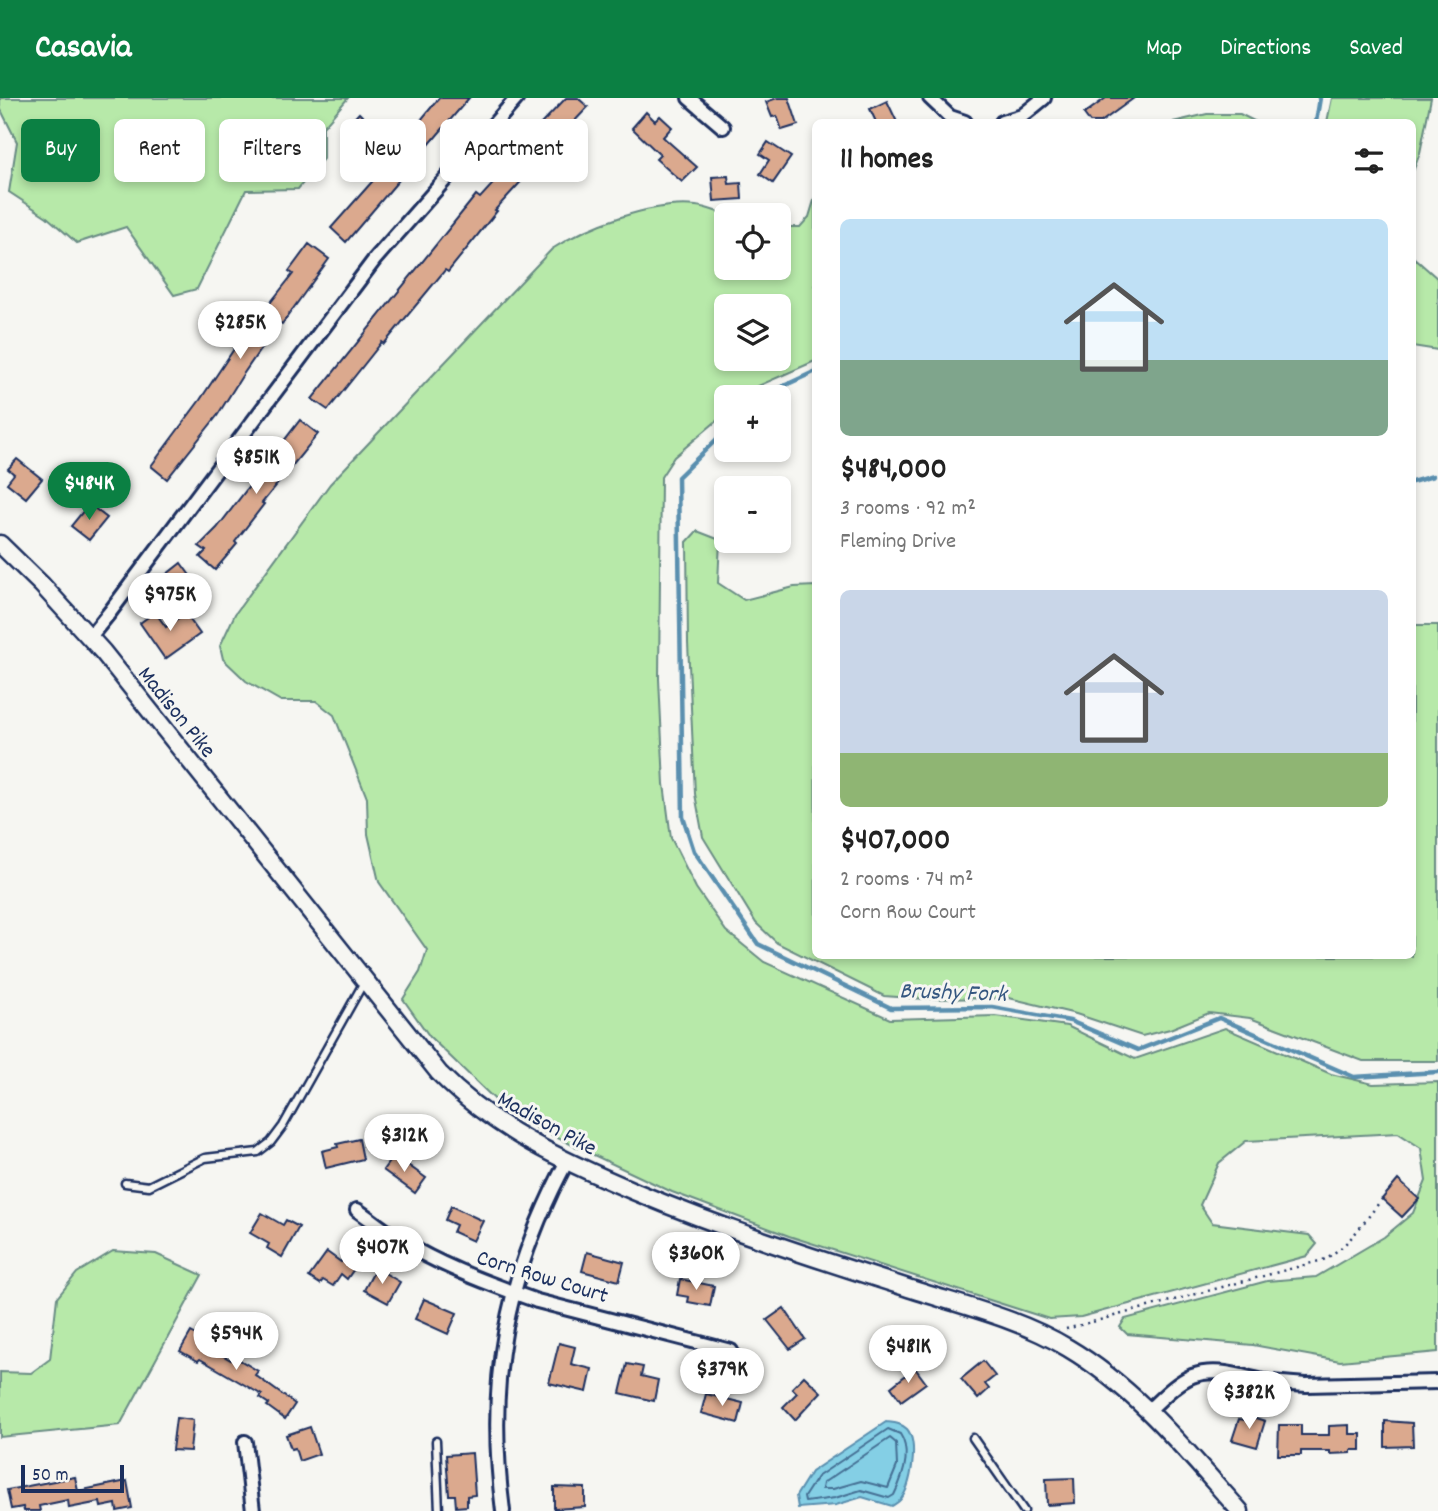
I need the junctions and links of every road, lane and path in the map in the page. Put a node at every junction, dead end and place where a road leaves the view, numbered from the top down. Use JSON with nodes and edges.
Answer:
{"nodes":[{"id":1,"x":517,"y":98,"type":"edge"},
{"id":2,"x":689,"y":98,"type":"edge"},
{"id":3,"x":930,"y":98,"type":"edge"},
{"id":4,"x":1044,"y":98,"type":"edge"},
{"id":5,"x":956,"y":119,"type":"edge"},
{"id":6,"x":1012,"y":119,"type":"edge"},
{"id":7,"x":723,"y":127,"type":"dead end"},
{"id":8,"x":0,"y":544,"type":"edge"},
{"id":9,"x":89,"y":638,"type":"junction"},
{"id":10,"x":365,"y":981,"type":"junction"},
{"id":11,"x":567,"y":1161,"type":"junction"},
{"id":12,"x":125,"y":1183,"type":"dead end"},
{"id":13,"x":1382,"y":1199,"type":"dead end"},
{"id":14,"x":357,"y":1210,"type":"dead end"},
{"id":15,"x":514,"y":1293,"type":"junction"},
{"id":16,"x":1042,"y":1335,"type":"junction"},
{"id":17,"x":731,"y":1351,"type":"dead end"},
{"id":18,"x":1438,"y":1382,"type":"edge"},
{"id":19,"x":1149,"y":1410,"type":"junction"},
{"id":20,"x":973,"y":1438,"type":"dead end"},
{"id":21,"x":436,"y":1441,"type":"dead end"},
{"id":22,"x":245,"y":1442,"type":"dead end"},
{"id":23,"x":253,"y":1511,"type":"edge"},
{"id":24,"x":439,"y":1511,"type":"edge"},
{"id":25,"x":503,"y":1511,"type":"edge"},
{"id":26,"x":1024,"y":1511,"type":"edge"},
{"id":27,"x":1240,"y":1511,"type":"edge"}],
"edges":[{"from":1,"to":9,"type":"street"},
{"from":2,"to":7,"type":"street"},
{"from":3,"to":5,"type":"street"},
{"from":4,"to":6,"type":"street"},
{"from":8,"to":9,"type":"street","name":"Madison Pike"},
{"from":9,"to":10,"type":"street","name":"Madison Pike"},
{"from":10,"to":11,"type":"street","name":"Madison Pike"},
{"from":10,"to":12,"type":"lane"},
{"from":11,"to":15,"type":"street"},
{"from":11,"to":16,"type":"street","name":"Madison Pike"},
{"from":13,"to":16,"type":"path"},
{"from":14,"to":15,"type":"street","name":"Corn Row Court"},
{"from":15,"to":17,"type":"street","name":"Corn Row Court"},
{"from":15,"to":25,"type":"street"},
{"from":16,"to":19,"type":"street","name":"Madison Pike"},
{"from":18,"to":19,"type":"street"},
{"from":19,"to":27,"type":"street","name":"Madison Pike"},
{"from":20,"to":26,"type":"lane"},
{"from":21,"to":24,"type":"lane"},
{"from":22,"to":23,"type":"street"}]}
